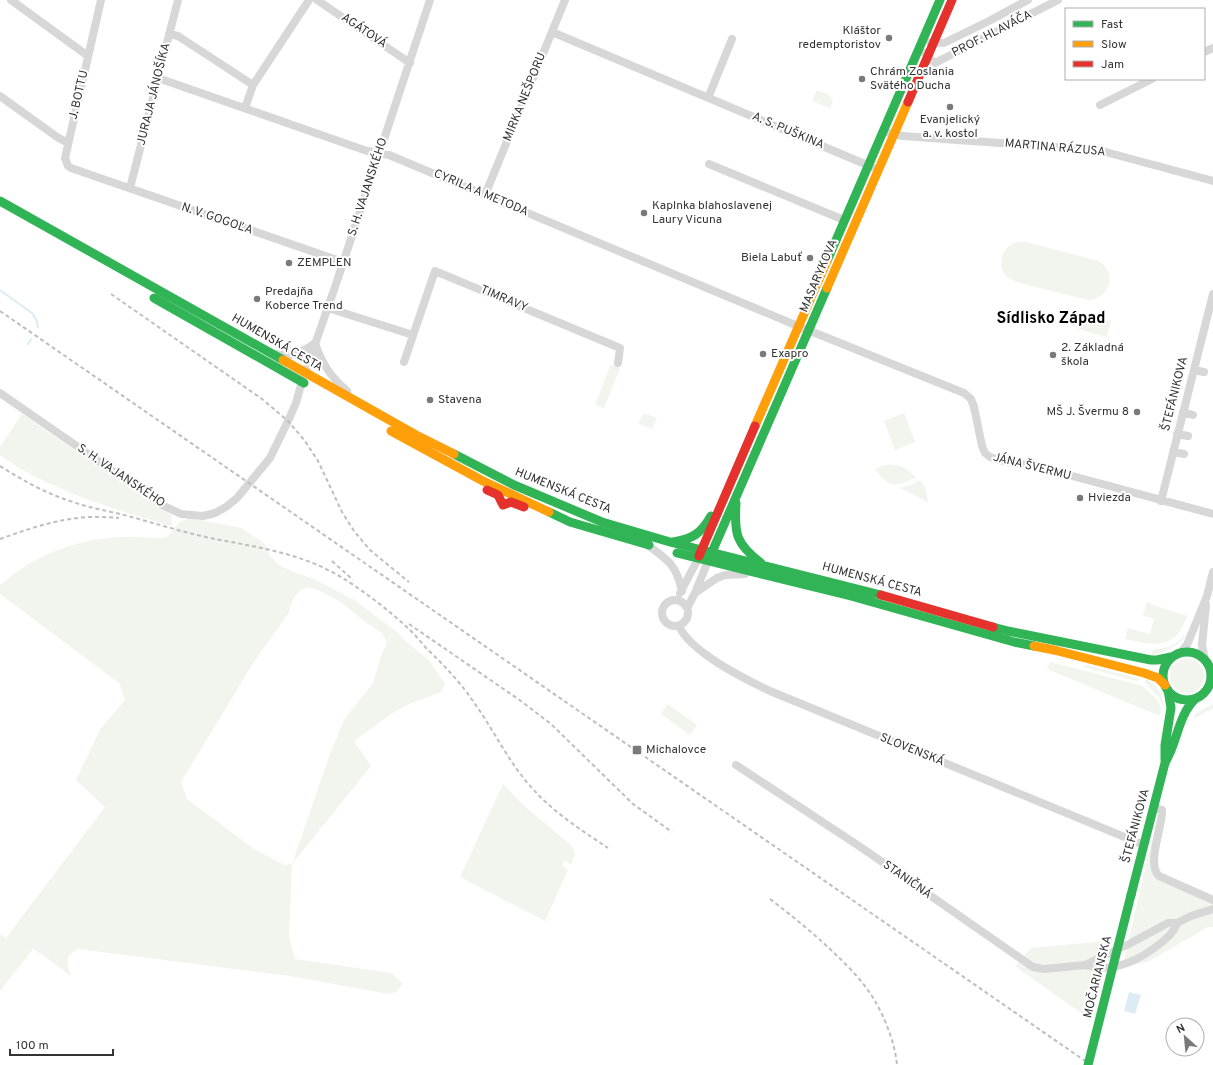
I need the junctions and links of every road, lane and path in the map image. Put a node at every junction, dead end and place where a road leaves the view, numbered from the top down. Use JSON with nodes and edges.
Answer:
{"nodes":[{"id":1,"x":10,"y":0,"type":"edge"},
{"id":2,"x":101,"y":0,"type":"edge"},
{"id":3,"x":178,"y":0,"type":"edge"},
{"id":4,"x":309,"y":0,"type":"edge"},
{"id":5,"x":317,"y":0,"type":"edge"},
{"id":6,"x":430,"y":0,"type":"edge"},
{"id":7,"x":565,"y":0,"type":"edge"},
{"id":8,"x":1028,"y":0,"type":"edge"},
{"id":9,"x":1058,"y":0,"type":"edge"},
{"id":10,"x":937,"y":1,"type":"edge"},
{"id":11,"x":950,"y":4,"type":"edge"},
{"id":12,"x":989,"y":21,"type":"junction"},
{"id":13,"x":552,"y":32,"type":"junction"},
{"id":14,"x":994,"y":33,"type":"junction"},
{"id":15,"x":169,"y":34,"type":"junction"},
{"id":16,"x":732,"y":39,"type":"dead end"},
{"id":17,"x":934,"y":42,"type":"junction"},
{"id":18,"x":922,"y":44,"type":"junction"},
{"id":19,"x":88,"y":56,"type":"junction"},
{"id":20,"x":931,"y":60,"type":"junction"},
{"id":21,"x":410,"y":63,"type":"junction"},
{"id":22,"x":158,"y":78,"type":"junction"},
{"id":23,"x":1150,"y":80,"type":"edge"},
{"id":24,"x":253,"y":85,"type":"junction"},
{"id":25,"x":0,"y":96,"type":"edge"},
{"id":26,"x":708,"y":98,"type":"junction"},
{"id":27,"x":1100,"y":105,"type":"dead end"},
{"id":28,"x":245,"y":108,"type":"junction"},
{"id":29,"x":883,"y":131,"type":"junction"},
{"id":30,"x":893,"y":135,"type":"junction"},
{"id":31,"x":68,"y":142,"type":"junction"},
{"id":32,"x":379,"y":153,"type":"junction"},
{"id":33,"x":709,"y":164,"type":"dead end"},
{"id":34,"x":868,"y":165,"type":"junction"},
{"id":35,"x":878,"y":170,"type":"junction"},
{"id":36,"x":92,"y":175,"type":"joint"},
{"id":37,"x":1213,"y":181,"type":"edge"},
{"id":38,"x":130,"y":188,"type":"junction"},
{"id":39,"x":485,"y":195,"type":"junction"},
{"id":40,"x":0,"y":201,"type":"edge"},
{"id":41,"x":0,"y":210,"type":"edge"},
{"id":42,"x":844,"y":220,"type":"junction"},
{"id":43,"x":832,"y":249,"type":"junction"},
{"id":44,"x":841,"y":254,"type":"junction"},
{"id":45,"x":343,"y":262,"type":"junction"},
{"id":46,"x":1213,"y":294,"type":"edge"},
{"id":47,"x":328,"y":308,"type":"junction"},
{"id":48,"x":798,"y":326,"type":"junction"},
{"id":49,"x":808,"y":330,"type":"junction"},
{"id":50,"x":413,"y":335,"type":"junction"},
{"id":51,"x":315,"y":343,"type":"junction"},
{"id":52,"x":262,"y":348,"type":"junction"},
{"id":53,"x":404,"y":362,"type":"dead end"},
{"id":54,"x":618,"y":363,"type":"dead end"},
{"id":55,"x":1194,"y":370,"type":"junction"},
{"id":56,"x":1204,"y":372,"type":"dead end"},
{"id":57,"x":303,"y":377,"type":"junction"},
{"id":58,"x":314,"y":388,"type":"dead end"},
{"id":59,"x":1188,"y":391,"type":"junction"},
{"id":60,"x":0,"y":393,"type":"edge"},
{"id":61,"x":1198,"y":393,"type":"dead end"},
{"id":62,"x":340,"y":403,"type":"dead end"},
{"id":63,"x":368,"y":408,"type":"junction"},
{"id":64,"x":1183,"y":412,"type":"junction"},
{"id":65,"x":1193,"y":415,"type":"dead end"},
{"id":66,"x":1178,"y":434,"type":"junction"},
{"id":67,"x":1188,"y":436,"type":"dead end"},
{"id":68,"x":1173,"y":452,"type":"junction"},
{"id":69,"x":1184,"y":454,"type":"dead end"},
{"id":70,"x":483,"y":481,"type":"junction"},
{"id":71,"x":737,"y":492,"type":"junction"},
{"id":72,"x":725,"y":496,"type":"junction"},
{"id":73,"x":1161,"y":500,"type":"junction"},
{"id":74,"x":537,"y":506,"type":"junction"},
{"id":75,"x":1213,"y":514,"type":"edge"},
{"id":76,"x":670,"y":542,"type":"junction"},
{"id":77,"x":646,"y":544,"type":"junction"},
{"id":78,"x":712,"y":552,"type":"junction"},
{"id":79,"x":700,"y":554,"type":"junction"},
{"id":80,"x":708,"y":561,"type":"junction"},
{"id":81,"x":763,"y":565,"type":"junction"},
{"id":82,"x":1213,"y":572,"type":"edge"},
{"id":83,"x":756,"y":573,"type":"junction"},
{"id":84,"x":682,"y":591,"type":"junction"},
{"id":85,"x":695,"y":593,"type":"junction"},
{"id":86,"x":1207,"y":596,"type":"junction"},
{"id":87,"x":676,"y":600,"type":"junction"},
{"id":88,"x":687,"y":608,"type":"junction"},
{"id":89,"x":679,"y":626,"type":"junction"},
{"id":90,"x":1176,"y":655,"type":"junction"},
{"id":91,"x":1209,"y":666,"type":"edge"},
{"id":92,"x":1166,"y":688,"type":"junction"},
{"id":93,"x":1213,"y":692,"type":"edge"},
{"id":94,"x":1199,"y":696,"type":"junction"},
{"id":95,"x":1165,"y":764,"type":"junction"},
{"id":96,"x":736,"y":765,"type":"dead end"},
{"id":97,"x":1154,"y":808,"type":"junction"},
{"id":98,"x":1144,"y":845,"type":"junction"},
{"id":99,"x":1131,"y":895,"type":"joint"},
{"id":100,"x":1213,"y":900,"type":"edge"},
{"id":101,"x":1213,"y":909,"type":"edge"},
{"id":102,"x":1177,"y":923,"type":"junction"},
{"id":103,"x":1085,"y":965,"type":"junction"},
{"id":104,"x":1088,"y":1065,"type":"edge"}],
"edges":[{"from":1,"to":19,"type":"street"},
{"from":2,"to":19,"type":"street","name":"J. BOTTU"},
{"from":3,"to":15,"type":"street","name":"JURAJA JÁNOŠÍKA"},
{"from":4,"to":24,"type":"street"},
{"from":5,"to":21,"type":"street","name":"AGÁTOVÁ"},
{"from":6,"to":21,"type":"street","name":"S. H. VAJANSKÉHO"},
{"from":7,"to":13,"type":"street","name":"MIRKA NEŠPORU"},
{"from":8,"to":12,"type":"street","name":"PROF. HLAVÁČA"},
{"from":9,"to":14,"type":"street","name":"PROF. HLAVÁČA"},
{"from":10,"to":11,"type":"street"},
{"from":10,"to":18,"type":"main road","name":"MASARYKOVA"},
{"from":11,"to":17,"type":"main road","name":"MASARYKOVA"},
{"from":12,"to":14,"type":"street"},
{"from":12,"to":17,"type":"street","name":"PROF. HLAVÁČA"},
{"from":13,"to":26,"type":"street","name":"A. S. PUŠKINA"},
{"from":13,"to":39,"type":"street","name":"MIRKA NEŠPORU"},
{"from":14,"to":20,"type":"street","name":"PROF. HLAVÁČA"},
{"from":15,"to":22,"type":"street","name":"JURAJA JÁNOŠÍKA"},
{"from":15,"to":24,"type":"street"},
{"from":16,"to":26,"type":"street"},
{"from":17,"to":18,"type":"street","name":"PROF. HLAVÁČA"},
{"from":17,"to":20,"type":"main road","name":"MASARYKOVA"},
{"from":18,"to":20,"type":"street"},
{"from":18,"to":29,"type":"main road","name":"MASARYKOVA"},
{"from":19,"to":31,"type":"street","name":"J. BOTTU"},
{"from":20,"to":30,"type":"main road","name":"MASARYKOVA"},
{"from":21,"to":32,"type":"street","name":"S. H. VAJANSKÉHO"},
{"from":22,"to":28,"type":"street","name":"CYRILA A METODA"},
{"from":22,"to":38,"type":"street","name":"JURAJA JÁNOŠÍKA"},
{"from":23,"to":27,"type":"street"},
{"from":24,"to":28,"type":"street"},
{"from":25,"to":31,"type":"street"},
{"from":26,"to":34,"type":"street","name":"A. S. PUŠKINA"},
{"from":28,"to":32,"type":"street","name":"CYRILA A METODA"},
{"from":29,"to":30,"type":"street","name":"MARTINA RÁZUSA"},
{"from":29,"to":34,"type":"main road","name":"MASARYKOVA"},
{"from":30,"to":35,"type":"main road","name":"MASARYKOVA"},
{"from":30,"to":37,"type":"street","name":"MARTINA RÁZUSA"},
{"from":31,"to":36,"type":"street","name":"J. BOTTU"},
{"from":32,"to":39,"type":"street","name":"CYRILA A METODA"},
{"from":32,"to":45,"type":"street","name":"S. H. VAJANSKÉHO"},
{"from":33,"to":42,"type":"street"},
{"from":34,"to":35,"type":"street","name":"A. S. PUŠKINA"},
{"from":34,"to":42,"type":"main road","name":"MASARYKOVA"},
{"from":35,"to":44,"type":"main road","name":"MASARYKOVA"},
{"from":36,"to":38,"type":"street","name":"N. V. GOGOĽA"},
{"from":38,"to":45,"type":"street","name":"N. V. GOGOĽA"},
{"from":39,"to":48,"type":"street","name":"CYRILA A METODA"},
{"from":40,"to":52,"type":"main road","name":"HUMENSKÁ CESTA"},
{"from":41,"to":57,"type":"main road","name":"HUMENSKÁ CESTA"},
{"from":42,"to":43,"type":"main road","name":"MASARYKOVA"},
{"from":43,"to":44,"type":"street"},
{"from":43,"to":48,"type":"main road","name":"MASARYKOVA"},
{"from":44,"to":49,"type":"main road","name":"MASARYKOVA"},
{"from":45,"to":47,"type":"street","name":"S. H. VAJANSKÉHO"},
{"from":46,"to":55,"type":"street","name":"ŠTEFÁNIKOVA"},
{"from":47,"to":50,"type":"street"},
{"from":47,"to":51,"type":"street","name":"S. H. VAJANSKÉHO"},
{"from":48,"to":49,"type":"street","name":"CYRILA A METODA"},
{"from":48,"to":72,"type":"main road","name":"MASARYKOVA"},
{"from":49,"to":71,"type":"main road","name":"MASARYKOVA"},
{"from":49,"to":73,"type":"street","name":"JÁNA ŠVERMU"},
{"from":50,"to":53,"type":"street","name":"TIMRAVY"},
{"from":50,"to":54,"type":"street","name":"TIMRAVY"},
{"from":51,"to":52,"type":"street"},
{"from":51,"to":57,"type":"street","name":"S. H. VAJANSKÉHO"},
{"from":51,"to":63,"type":"street"},
{"from":52,"to":57,"type":"main road","name":"HUMENSKÁ CESTA"},
{"from":55,"to":56,"type":"street"},
{"from":55,"to":59,"type":"street","name":"ŠTEFÁNIKOVA"},
{"from":57,"to":58,"type":"main road","name":"HUMENSKÁ CESTA"},
{"from":57,"to":60,"type":"street","name":"S. H. VAJANSKÉHO"},
{"from":57,"to":63,"type":"main road","name":"HUMENSKÁ CESTA"},
{"from":59,"to":61,"type":"street"},
{"from":59,"to":64,"type":"street","name":"ŠTEFÁNIKOVA"},
{"from":62,"to":70,"type":"main road","name":"HUMENSKÁ CESTA"},
{"from":63,"to":76,"type":"main road","name":"HUMENSKÁ CESTA"},
{"from":64,"to":65,"type":"street"},
{"from":64,"to":66,"type":"street","name":"ŠTEFÁNIKOVA"},
{"from":66,"to":67,"type":"street"},
{"from":66,"to":68,"type":"street","name":"ŠTEFÁNIKOVA"},
{"from":68,"to":69,"type":"street"},
{"from":68,"to":73,"type":"street","name":"ŠTEFÁNIKOVA"},
{"from":70,"to":74,"type":"main road","name":"HUMENSKÁ CESTA"},
{"from":70,"to":74,"type":"main road"},
{"from":71,"to":78,"type":"main road","name":"MASARYKOVA"},
{"from":71,"to":81,"type":"main road"},
{"from":72,"to":76,"type":"main road"},
{"from":72,"to":79,"type":"main road","name":"MASARYKOVA"},
{"from":73,"to":75,"type":"street","name":"JÁNA ŠVERMU"},
{"from":74,"to":77,"type":"main road","name":"HUMENSKÁ CESTA"},
{"from":76,"to":79,"type":"main road","name":"HUMENSKÁ CESTA"},
{"from":77,"to":79,"type":"main road","name":"HUMENSKÁ CESTA"},
{"from":77,"to":84,"type":"street"},
{"from":78,"to":79,"type":"main road","name":"HUMENSKÁ CESTA"},
{"from":78,"to":80,"type":"main road","name":"MASARYKOVA"},
{"from":78,"to":81,"type":"main road","name":"HUMENSKÁ CESTA"},
{"from":79,"to":80,"type":"main road","name":"HUMENSKÁ CESTA"},
{"from":79,"to":84,"type":"street"},
{"from":80,"to":83,"type":"main road","name":"HUMENSKÁ CESTA"},
{"from":80,"to":85,"type":"street"},
{"from":81,"to":90,"type":"main road","name":"HUMENSKÁ CESTA"},
{"from":82,"to":86,"type":"street"},
{"from":83,"to":85,"type":"street"},
{"from":83,"to":92,"type":"main road","name":"HUMENSKÁ CESTA"},
{"from":84,"to":87,"type":"street"},
{"from":85,"to":88,"type":"street"},
{"from":86,"to":90,"type":"street"},
{"from":86,"to":91,"type":"street"},
{"from":87,"to":88,"type":"street"},
{"from":87,"to":89,"type":"street"},
{"from":88,"to":89,"type":"street"},
{"from":89,"to":98,"type":"street","name":"SLOVENSKÁ"},
{"from":90,"to":91,"type":"main road"},
{"from":90,"to":92,"type":"main road"},
{"from":91,"to":94,"type":"main road"},
{"from":92,"to":94,"type":"main road"},
{"from":92,"to":95,"type":"main road"},
{"from":93,"to":94,"type":"main road"},
{"from":94,"to":95,"type":"main road"},
{"from":95,"to":97,"type":"main road","name":"ŠTEFÁNIKOVA"},
{"from":96,"to":103,"type":"street","name":"STANIČNÁ"},
{"from":97,"to":98,"type":"main road","name":"ŠTEFÁNIKOVA"},
{"from":97,"to":100,"type":"street"},
{"from":98,"to":99,"type":"main road","name":"ŠTEFÁNIKOVA"},
{"from":99,"to":104,"type":"main road","name":"MOČARIANSKA","bridge":true},
{"from":101,"to":102,"type":"street","name":"STANIČNÁ"},
{"from":102,"to":103,"type":"street","name":"STANIČNÁ"},
{"from":102,"to":103,"type":"street","name":"STANIČNÁ"}]}
